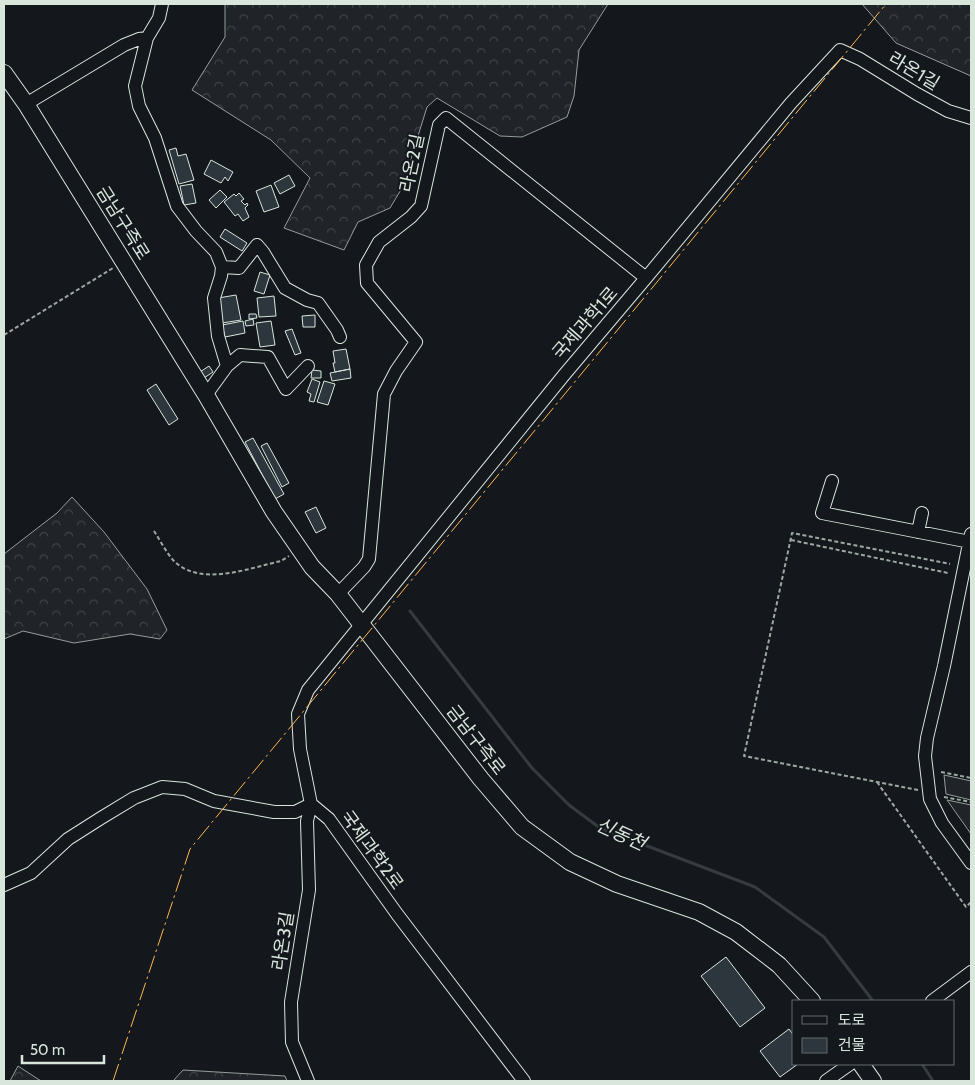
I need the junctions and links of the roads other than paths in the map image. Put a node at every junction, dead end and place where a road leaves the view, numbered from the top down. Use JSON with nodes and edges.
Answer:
{"nodes":[{"id":1,"x":162,"y":4,"type":"edge"},
{"id":2,"x":148,"y":38,"type":"junction"},
{"id":3,"x":840,"y":50,"type":"joint"},
{"id":4,"x":4,"y":73,"type":"edge"},
{"id":5,"x":26,"y":104,"type":"junction"},
{"id":6,"x":971,"y":118,"type":"edge"},
{"id":7,"x":222,"y":267,"type":"junction"},
{"id":8,"x":646,"y":278,"type":"junction"},
{"id":9,"x":340,"y":337,"type":"dead end"},
{"id":10,"x":227,"y":366,"type":"junction"},
{"id":11,"x":308,"y":366,"type":"dead end"},
{"id":12,"x":206,"y":395,"type":"junction"},
{"id":13,"x":832,"y":481,"type":"dead end"},
{"id":14,"x":922,"y":513,"type":"dead end"},
{"id":15,"x":918,"y":532,"type":"junction"},
{"id":16,"x":970,"y":538,"type":"edge"},
{"id":17,"x":338,"y":594,"type":"junction"},
{"id":18,"x":363,"y":624,"type":"junction"},
{"id":19,"x":311,"y":804,"type":"junction"},
{"id":20,"x":971,"y":863,"type":"edge"},
{"id":21,"x":4,"y":885,"type":"edge"},
{"id":22,"x":971,"y":972,"type":"edge"},
{"id":23,"x":811,"y":1000,"type":"edge"},
{"id":24,"x":933,"y":1000,"type":"edge"},
{"id":25,"x":849,"y":1065,"type":"edge"},
{"id":26,"x":862,"y":1065,"type":"edge"},
{"id":27,"x":308,"y":1081,"type":"edge"},
{"id":28,"x":524,"y":1081,"type":"edge"},
{"id":29,"x":826,"y":1081,"type":"edge"},
{"id":30,"x":873,"y":1081,"type":"edge"}],
"edges":[{"from":1,"to":2,"type":"street"},
{"from":2,"to":5,"type":"street"},
{"from":2,"to":7,"type":"street"},
{"from":3,"to":6,"type":"street","name":"라온1길"},
{"from":3,"to":8,"type":"street","name":"국제과학1로"},
{"from":4,"to":5,"type":"main road","name":"금남구즉로"},
{"from":5,"to":12,"type":"main road","name":"금남구즉로"},
{"from":7,"to":9,"type":"street"},
{"from":7,"to":10,"type":"street"},
{"from":8,"to":17,"type":"street","name":"라온2길"},
{"from":8,"to":18,"type":"street","name":"국제과학1로"},
{"from":10,"to":11,"type":"street"},
{"from":10,"to":12,"type":"street"},
{"from":12,"to":17,"type":"main road","name":"금남구즉로"},
{"from":13,"to":15,"type":"street"},
{"from":14,"to":15,"type":"street"},
{"from":15,"to":16,"type":"street"},
{"from":16,"to":20,"type":"street"},
{"from":17,"to":18,"type":"main road","name":"금남구즉로"},
{"from":18,"to":19,"type":"street"},
{"from":18,"to":23,"type":"main road","name":"금남구즉로"},
{"from":19,"to":21,"type":"street"},
{"from":19,"to":27,"type":"street","name":"라온3길"},
{"from":19,"to":28,"type":"street","name":"국제과학2로"},
{"from":22,"to":24,"type":"street"},
{"from":25,"to":29,"type":"street"},
{"from":26,"to":30,"type":"main road"}]}
